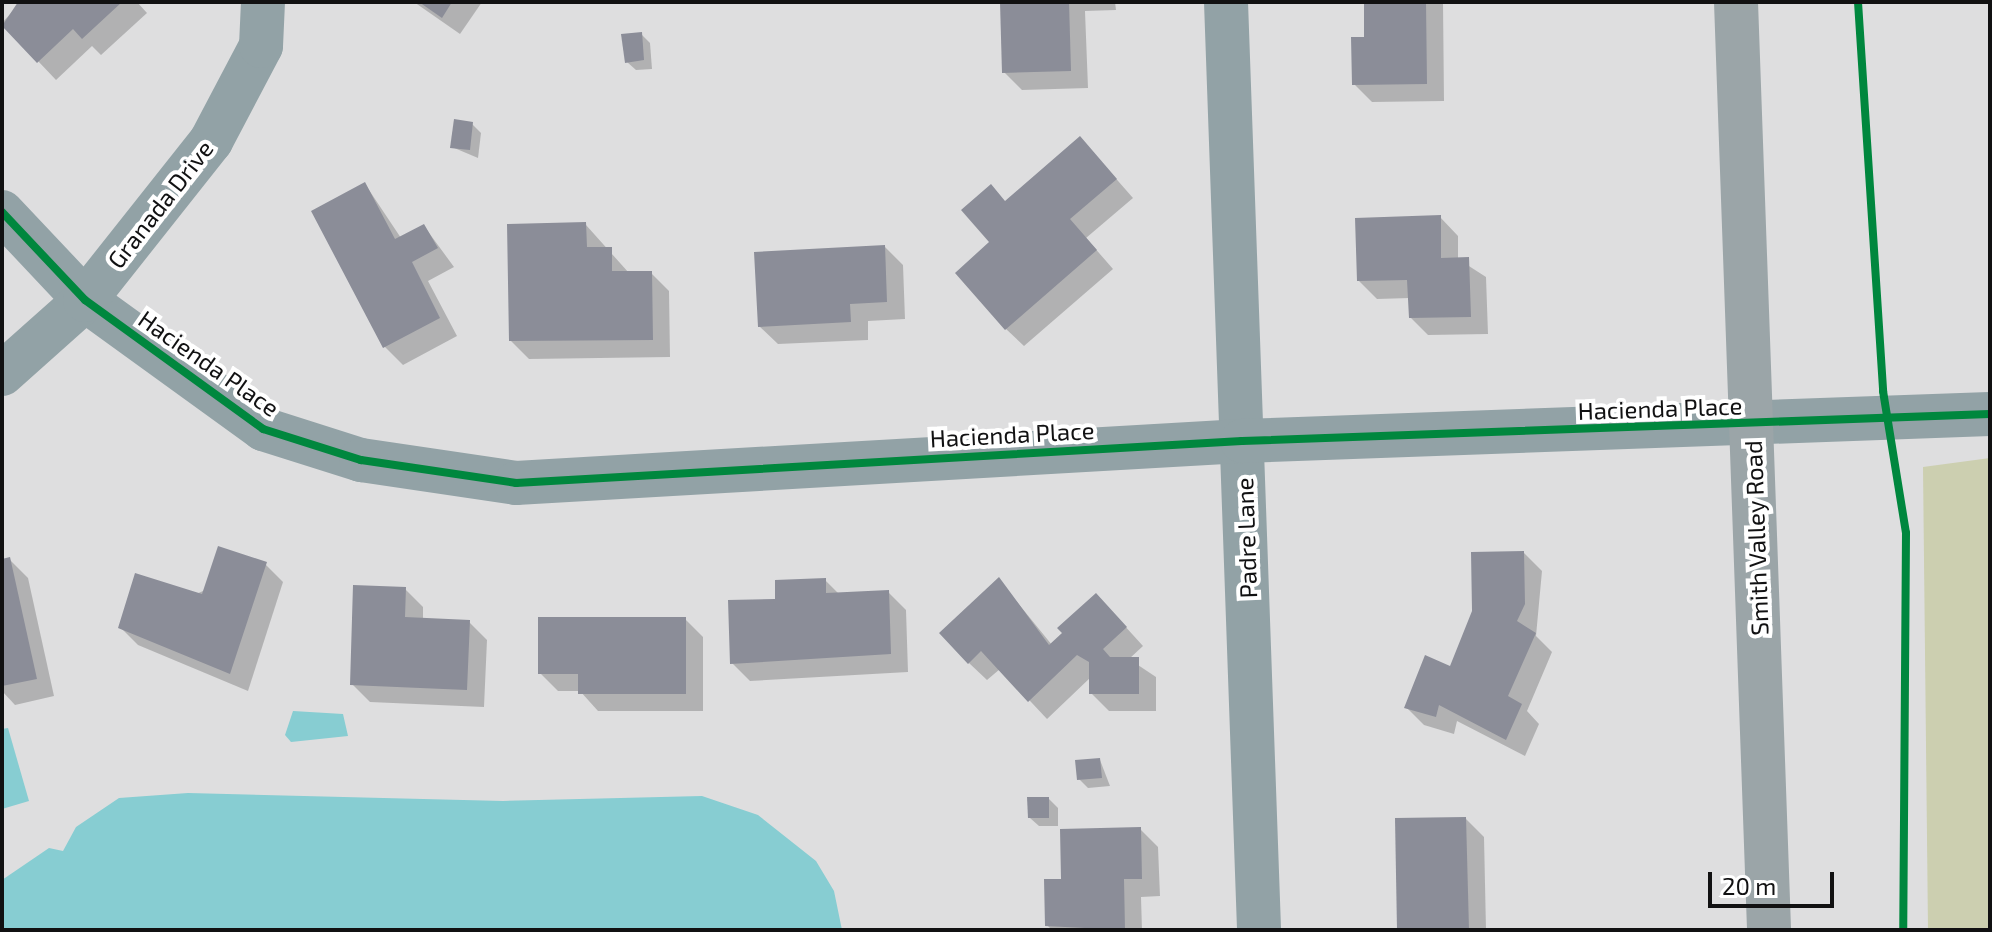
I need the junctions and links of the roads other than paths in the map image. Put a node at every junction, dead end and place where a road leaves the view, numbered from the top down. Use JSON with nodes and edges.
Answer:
{"nodes":[{"id":1,"x":263,"y":2,"type":"edge"},
{"id":2,"x":1226,"y":2,"type":"edge"},
{"id":3,"x":1736,"y":2,"type":"edge"},
{"id":4,"x":2,"y":212,"type":"edge"},
{"id":5,"x":85,"y":300,"type":"junction"},
{"id":6,"x":2,"y":374,"type":"edge"},
{"id":7,"x":1990,"y":414,"type":"edge"},
{"id":8,"x":1752,"y":426,"type":"junction"},
{"id":9,"x":1242,"y":441,"type":"junction"},
{"id":10,"x":1259,"y":930,"type":"edge"},
{"id":11,"x":1769,"y":930,"type":"edge"}],
"edges":[{"from":1,"to":5,"type":"street","name":"Granada Drive"},
{"from":2,"to":9,"type":"street","name":"Padre Lane"},
{"from":3,"to":8,"type":"main road","name":"Smith Valley Road"},
{"from":4,"to":5,"type":"street","name":"Hacienda Place"},
{"from":5,"to":6,"type":"street","name":"Granada Drive"},
{"from":5,"to":9,"type":"street","name":"Hacienda Place"},
{"from":7,"to":8,"type":"street","name":"Hacienda Place"},
{"from":8,"to":9,"type":"street","name":"Hacienda Place"},
{"from":8,"to":11,"type":"main road","name":"Smith Valley Road"},
{"from":9,"to":10,"type":"street","name":"Padre Lane"}]}
